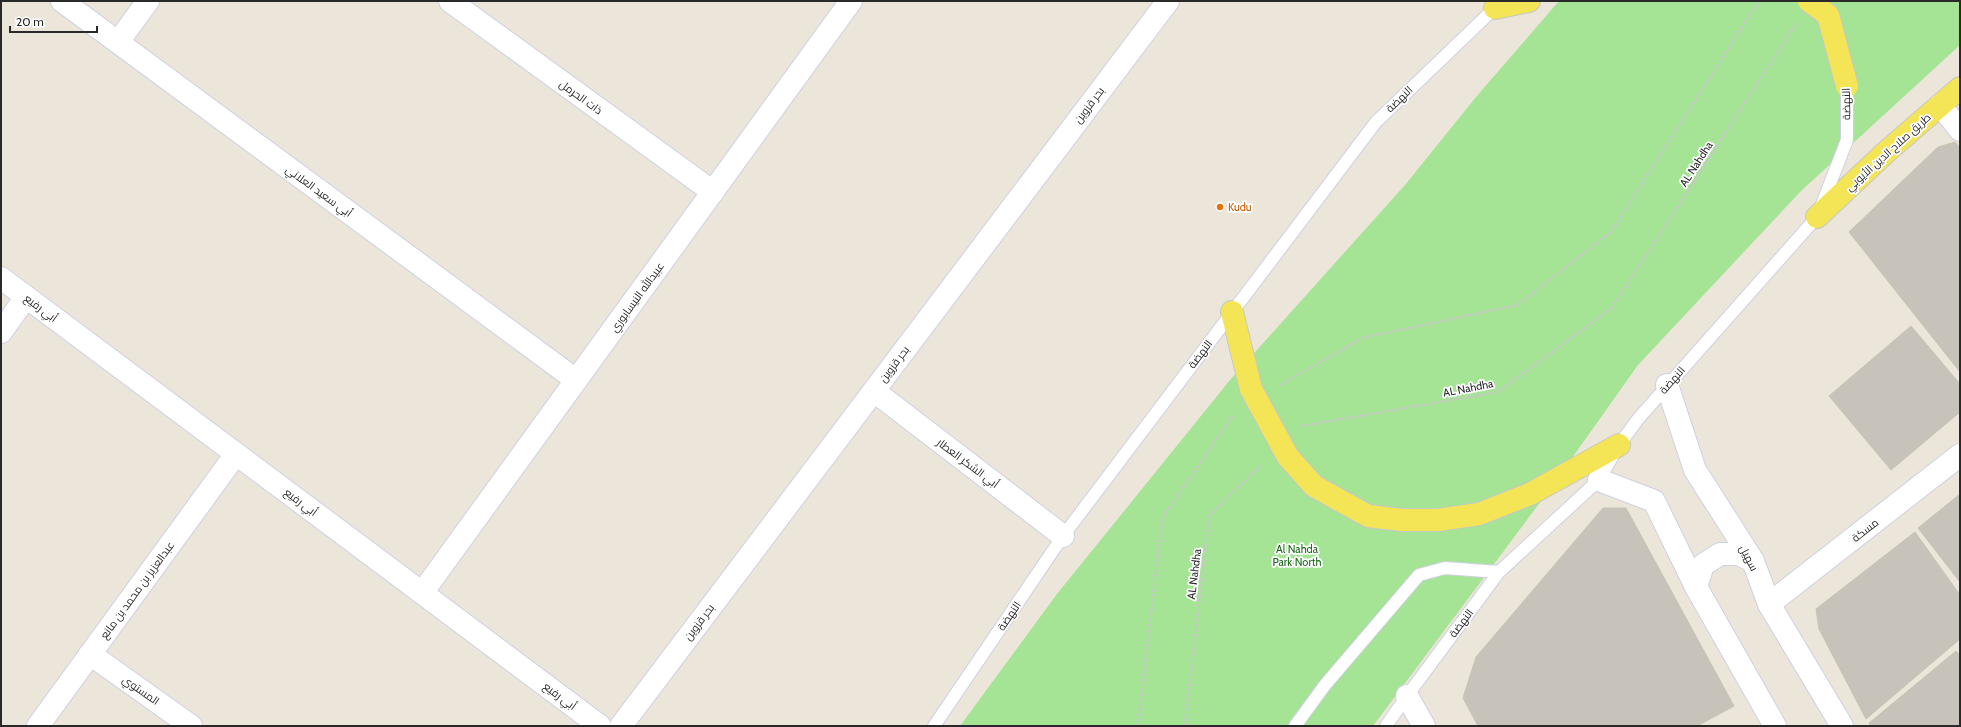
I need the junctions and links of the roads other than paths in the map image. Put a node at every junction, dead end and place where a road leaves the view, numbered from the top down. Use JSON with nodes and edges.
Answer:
{"nodes":[{"id":1,"x":62,"y":1,"type":"edge"},
{"id":2,"x":148,"y":1,"type":"edge"},
{"id":3,"x":450,"y":1,"type":"edge"},
{"id":4,"x":851,"y":1,"type":"edge"},
{"id":5,"x":1168,"y":1,"type":"edge"},
{"id":6,"x":1529,"y":1,"type":"edge"},
{"id":7,"x":1809,"y":1,"type":"edge"},
{"id":8,"x":1498,"y":4,"type":"edge"},
{"id":9,"x":118,"y":42,"type":"junction"},
{"id":10,"x":1847,"y":86,"type":"joint"},
{"id":11,"x":1960,"y":88,"type":"edge"},
{"id":12,"x":1940,"y":105,"type":"junction"},
{"id":13,"x":1960,"y":130,"type":"edge"},
{"id":14,"x":713,"y":192,"type":"junction"},
{"id":15,"x":1817,"y":217,"type":"junction"},
{"id":16,"x":1,"y":278,"type":"edge"},
{"id":17,"x":26,"y":297,"type":"junction"},
{"id":18,"x":1232,"y":312,"type":"junction"},
{"id":19,"x":1,"y":332,"type":"edge"},
{"id":20,"x":576,"y":380,"type":"junction"},
{"id":21,"x":1667,"y":385,"type":"junction"},
{"id":22,"x":874,"y":391,"type":"junction"},
{"id":23,"x":1619,"y":445,"type":"junction"},
{"id":24,"x":236,"y":454,"type":"junction"},
{"id":25,"x":1960,"y":455,"type":"edge"},
{"id":26,"x":1599,"y":480,"type":"junction"},
{"id":27,"x":1063,"y":536,"type":"junction"},
{"id":28,"x":1752,"y":561,"type":"junction"},
{"id":29,"x":1499,"y":572,"type":"junction"},
{"id":30,"x":1696,"y":587,"type":"junction"},
{"id":31,"x":422,"y":593,"type":"junction"},
{"id":32,"x":1769,"y":604,"type":"junction"},
{"id":33,"x":90,"y":654,"type":"junction"},
{"id":34,"x":1406,"y":696,"type":"junction"},
{"id":35,"x":38,"y":726,"type":"edge"},
{"id":36,"x":191,"y":726,"type":"edge"},
{"id":37,"x":600,"y":726,"type":"edge"},
{"id":38,"x":621,"y":726,"type":"edge"},
{"id":39,"x":934,"y":726,"type":"edge"},
{"id":40,"x":1295,"y":726,"type":"edge"},
{"id":41,"x":1386,"y":726,"type":"edge"},
{"id":42,"x":1424,"y":726,"type":"edge"},
{"id":43,"x":1776,"y":726,"type":"edge"},
{"id":44,"x":1842,"y":726,"type":"edge"}],
"edges":[{"from":1,"to":9,"type":"street","name":"أبي سعيد العلاني"},
{"from":2,"to":9,"type":"street"},
{"from":3,"to":14,"type":"street","name":"ذات الحرمل"},
{"from":4,"to":14,"type":"street","name":"عبيدالله النيسابوري"},
{"from":5,"to":22,"type":"street","name":"بحر قزوين"},
{"from":6,"to":8,"type":"main road","name":"النهضة"},
{"from":7,"to":10,"type":"main road","name":"النهضة","bridge":true},
{"from":8,"to":18,"type":"lane","name":"النهضة"},
{"from":9,"to":20,"type":"street","name":"أبي سعيد العلاني"},
{"from":10,"to":15,"type":"lane","name":"النهضة"},
{"from":11,"to":12,"type":"main road","name":"طريق صلاح الدين الأيوبي"},
{"from":12,"to":13,"type":"street"},
{"from":12,"to":15,"type":"main road","name":"طريق صلاح الدين الأيوبي"},
{"from":14,"to":20,"type":"street","name":"عبيدالله النيسابوري"},
{"from":15,"to":21,"type":"lane","name":"النهضة"},
{"from":16,"to":17,"type":"street","name":"أبي رفيع"},
{"from":17,"to":19,"type":"street"},
{"from":17,"to":24,"type":"street","name":"أبي رفيع"},
{"from":18,"to":23,"type":"main road","bridge":true},
{"from":18,"to":27,"type":"lane","name":"النهضة"},
{"from":20,"to":31,"type":"street","name":"عبيدالله النيسابوري"},
{"from":21,"to":23,"type":"lane","name":"النهضة"},
{"from":21,"to":28,"type":"street","name":"سهيل"},
{"from":22,"to":27,"type":"street","name":"أبي الشكر العطار"},
{"from":22,"to":38,"type":"street","name":"بحر قزوين"},
{"from":23,"to":26,"type":"lane","name":"النهضة"},
{"from":24,"to":31,"type":"street","name":"أبي رفيع"},
{"from":24,"to":33,"type":"street","name":"عبدالعزيز بن محمد بن مانع"},
{"from":25,"to":32,"type":"street","name":"مسكة"},
{"from":26,"to":29,"type":"lane","name":"النهضة"},
{"from":26,"to":30,"type":"street"},
{"from":27,"to":39,"type":"lane","name":"النهضة"},
{"from":28,"to":30,"type":"street"},
{"from":28,"to":32,"type":"street","name":"سهيل"},
{"from":29,"to":34,"type":"lane","name":"النهضة"},
{"from":29,"to":40,"type":"lane"},
{"from":30,"to":43,"type":"street"},
{"from":31,"to":37,"type":"street","name":"أبي رفيع"},
{"from":32,"to":44,"type":"street","name":"سهيل"},
{"from":33,"to":35,"type":"street","name":"عبدالعزيز بن محمد بن مانع"},
{"from":33,"to":36,"type":"street","name":"المستوي"},
{"from":34,"to":41,"type":"lane","name":"النهضة"},
{"from":34,"to":42,"type":"street"}]}
